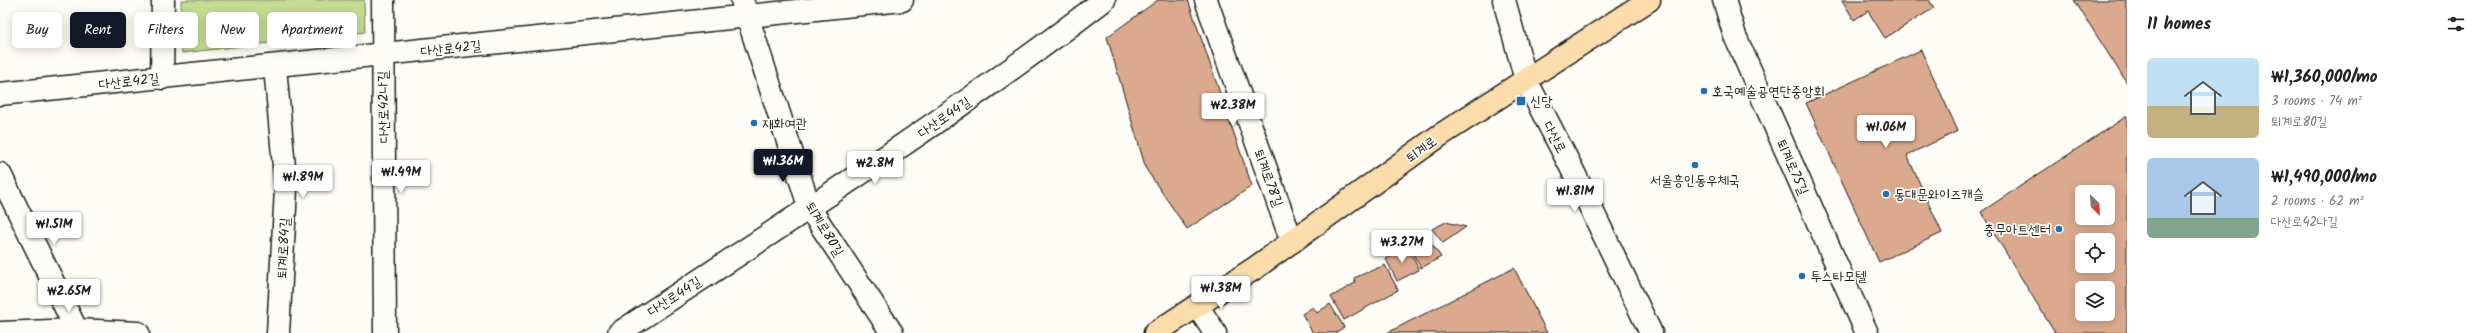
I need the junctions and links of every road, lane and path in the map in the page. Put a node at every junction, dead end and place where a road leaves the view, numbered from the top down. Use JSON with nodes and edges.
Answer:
{"nodes":[{"id":1,"x":163,"y":0,"type":"edge"},
{"id":2,"x":383,"y":0,"type":"edge"},
{"id":3,"x":902,"y":0,"type":"edge"},
{"id":4,"x":1104,"y":0,"type":"edge"},
{"id":5,"x":1206,"y":0,"type":"edge"},
{"id":6,"x":1504,"y":0,"type":"edge"},
{"id":7,"x":1649,"y":0,"type":"edge"},
{"id":8,"x":1724,"y":0,"type":"edge"},
{"id":9,"x":744,"y":8,"type":"edge"},
{"id":10,"x":383,"y":56,"type":"junction"},
{"id":11,"x":275,"y":67,"type":"junction"},
{"id":12,"x":162,"y":78,"type":"junction"},
{"id":13,"x":1526,"y":80,"type":"junction"},
{"id":14,"x":0,"y":94,"type":"edge"},
{"id":15,"x":0,"y":174,"type":"edge"},
{"id":16,"x":810,"y":210,"type":"junction"},
{"id":17,"x":1292,"y":242,"type":"junction"},
{"id":18,"x":1198,"y":307,"type":"junction"},
{"id":19,"x":77,"y":332,"type":"edge"},
{"id":20,"x":1,"y":333,"type":"edge"},
{"id":21,"x":138,"y":333,"type":"edge"},
{"id":22,"x":278,"y":333,"type":"edge"},
{"id":23,"x":385,"y":333,"type":"edge"},
{"id":24,"x":619,"y":333,"type":"edge"},
{"id":25,"x":892,"y":333,"type":"edge"},
{"id":26,"x":1155,"y":333,"type":"edge"},
{"id":27,"x":1215,"y":333,"type":"edge"},
{"id":28,"x":1652,"y":333,"type":"edge"},
{"id":29,"x":1867,"y":333,"type":"edge"}],
"edges":[{"from":1,"to":12,"type":"street"},
{"from":2,"to":10,"type":"street","name":"다산로42나길"},
{"from":3,"to":9,"type":"street","name":"다산로42길"},
{"from":4,"to":16,"type":"street","name":"다산로44길"},
{"from":5,"to":17,"type":"street","name":"퇴계로78길"},
{"from":6,"to":13,"type":"street","name":"다산로"},
{"from":7,"to":13,"type":"main road","name":"퇴계로"},
{"from":8,"to":29,"type":"street","name":"퇴계로75길"},
{"from":9,"to":10,"type":"street","name":"다산로42길"},
{"from":9,"to":16,"type":"street","name":"퇴계로80길"},
{"from":10,"to":11,"type":"street","name":"다산로42길"},
{"from":10,"to":23,"type":"street","name":"다산로42나길"},
{"from":11,"to":12,"type":"street","name":"다산로42길"},
{"from":11,"to":22,"type":"street","name":"퇴계로84길"},
{"from":12,"to":14,"type":"street","name":"다산로42길"},
{"from":13,"to":17,"type":"main road","name":"퇴계로"},
{"from":13,"to":28,"type":"street","name":"다산로"},
{"from":15,"to":19,"type":"street"},
{"from":16,"to":24,"type":"street","name":"다산로44길"},
{"from":16,"to":25,"type":"street","name":"퇴계로80길"},
{"from":17,"to":18,"type":"main road","name":"퇴계로"},
{"from":18,"to":26,"type":"main road","name":"퇴계로"},
{"from":18,"to":27,"type":"street"},
{"from":19,"to":20,"type":"street"},
{"from":19,"to":21,"type":"street"}]}
